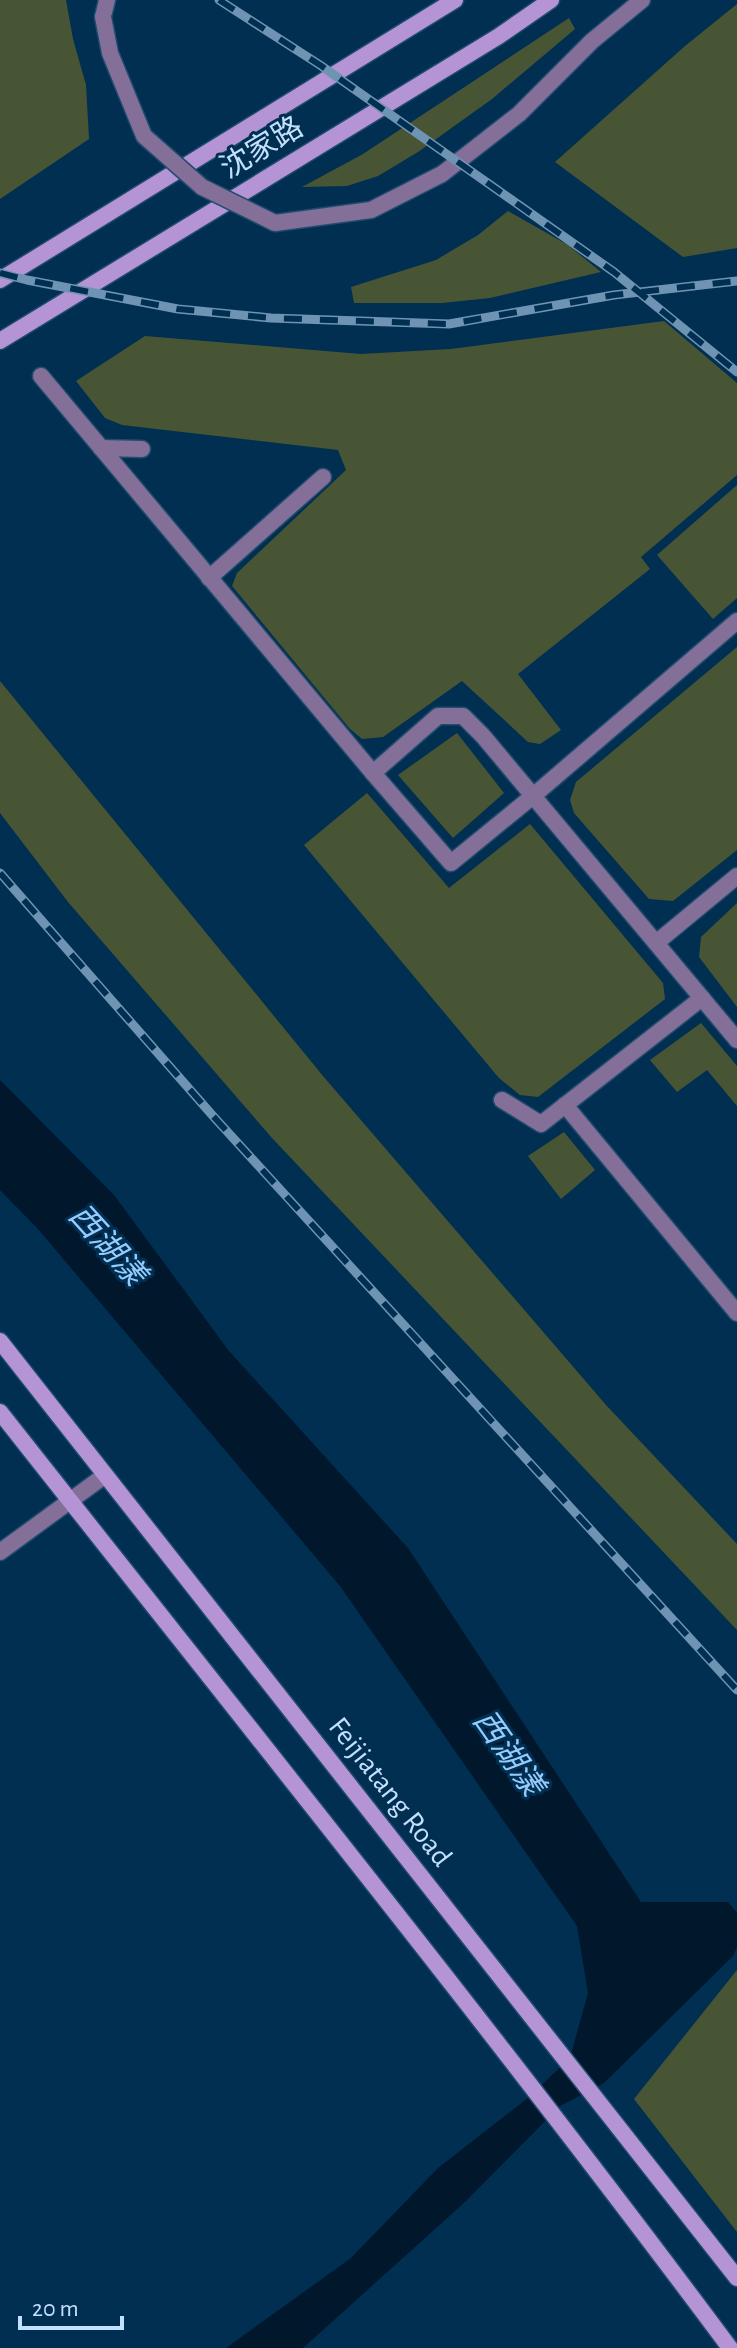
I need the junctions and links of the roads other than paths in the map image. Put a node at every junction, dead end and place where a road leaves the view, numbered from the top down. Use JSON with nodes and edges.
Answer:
{"nodes":[{"id":1,"x":107,"y":0,"type":"edge"},
{"id":2,"x":455,"y":0,"type":"edge"},
{"id":3,"x":551,"y":0,"type":"edge"},
{"id":4,"x":642,"y":0,"type":"edge"},
{"id":5,"x":0,"y":280,"type":"edge"},
{"id":6,"x":0,"y":341,"type":"edge"},
{"id":7,"x":41,"y":376,"type":"dead end"},
{"id":8,"x":101,"y":448,"type":"junction"},
{"id":9,"x":142,"y":449,"type":"dead end"},
{"id":10,"x":323,"y":477,"type":"dead end"},
{"id":11,"x":209,"y":578,"type":"junction"},
{"id":12,"x":737,"y":621,"type":"edge"},
{"id":13,"x":373,"y":773,"type":"junction"},
{"id":14,"x":533,"y":796,"type":"junction"},
{"id":15,"x":737,"y":876,"type":"edge"},
{"id":16,"x":656,"y":943,"type":"junction"},
{"id":17,"x":702,"y":998,"type":"junction"},
{"id":18,"x":737,"y":1040,"type":"edge"},
{"id":19,"x":502,"y":1100,"type":"dead end"},
{"id":20,"x":565,"y":1105,"type":"junction"},
{"id":21,"x":737,"y":1313,"type":"edge"},
{"id":22,"x":0,"y":1341,"type":"edge"},
{"id":23,"x":0,"y":1412,"type":"edge"},
{"id":24,"x":104,"y":1476,"type":"junction"},
{"id":25,"x":70,"y":1501,"type":"junction"},
{"id":26,"x":0,"y":1552,"type":"edge"},
{"id":27,"x":737,"y":2278,"type":"edge"},
{"id":28,"x":730,"y":2348,"type":"edge"}],
"edges":[{"from":1,"to":4,"type":"street","bridge":true},
{"from":2,"to":5,"type":"street","name":"沈家路"},
{"from":3,"to":6,"type":"street","name":"沈家路"},
{"from":7,"to":8,"type":"street"},
{"from":8,"to":9,"type":"street"},
{"from":8,"to":11,"type":"street"},
{"from":10,"to":11,"type":"street"},
{"from":11,"to":13,"type":"street"},
{"from":12,"to":14,"type":"street"},
{"from":13,"to":14,"type":"street"},
{"from":13,"to":14,"type":"street"},
{"from":14,"to":16,"type":"street"},
{"from":15,"to":16,"type":"street"},
{"from":16,"to":17,"type":"street"},
{"from":17,"to":18,"type":"street"},
{"from":17,"to":20,"type":"street"},
{"from":19,"to":20,"type":"street"},
{"from":20,"to":21,"type":"street"},
{"from":22,"to":24,"type":"street","name":"Feijiatang Road"},
{"from":23,"to":25,"type":"street"},
{"from":24,"to":25,"type":"street"},
{"from":24,"to":27,"type":"street","name":"Feijiatang Road"},
{"from":25,"to":26,"type":"street"},
{"from":25,"to":28,"type":"street"}]}
